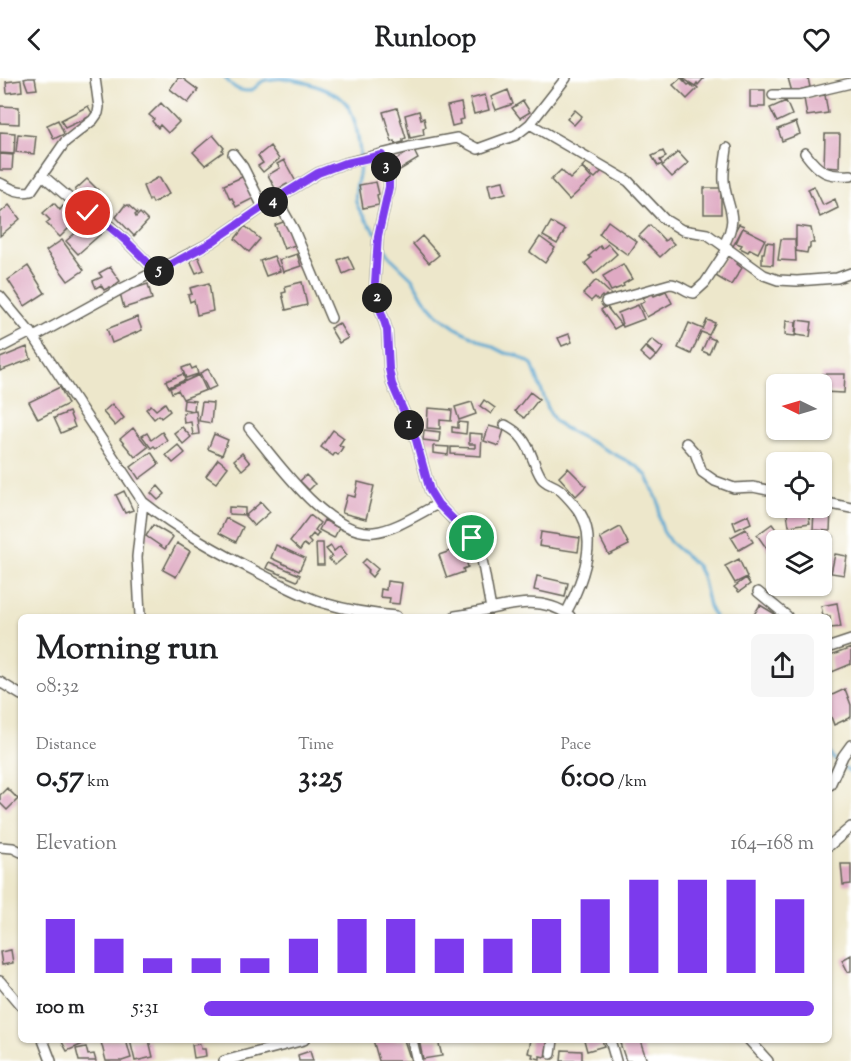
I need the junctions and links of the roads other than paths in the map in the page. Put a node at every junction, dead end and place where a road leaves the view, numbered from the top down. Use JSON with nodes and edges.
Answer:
{"nodes":[{"id":1,"x":95,"y":78,"type":"edge"},
{"id":2,"x":566,"y":78,"type":"edge"},
{"id":3,"x":851,"y":83,"type":"edge"},
{"id":4,"x":773,"y":96,"type":"dead end"},
{"id":5,"x":530,"y":124,"type":"junction"},
{"id":6,"x":727,"y":148,"type":"dead end"},
{"id":7,"x":806,"y":153,"type":"dead end"},
{"id":8,"x":233,"y":154,"type":"dead end"},
{"id":9,"x":382,"y":155,"type":"junction"},
{"id":10,"x":42,"y":176,"type":"junction"},
{"id":11,"x":851,"y":176,"type":"edge"},
{"id":12,"x":0,"y":183,"type":"edge"},
{"id":13,"x":277,"y":200,"type":"junction"},
{"id":14,"x":263,"y":207,"type":"junction"},
{"id":15,"x":726,"y":247,"type":"junction"},
{"id":16,"x":157,"y":272,"type":"junction"},
{"id":17,"x":851,"y":273,"type":"edge"},
{"id":18,"x":0,"y":296,"type":"edge"},
{"id":19,"x":606,"y":302,"type":"dead end"},
{"id":20,"x":331,"y":318,"type":"dead end"},
{"id":21,"x":33,"y":335,"type":"junction"},
{"id":22,"x":0,"y":348,"type":"edge"},
{"id":23,"x":505,"y":425,"type":"dead end"},
{"id":24,"x":249,"y":428,"type":"dead end"},
{"id":25,"x":686,"y":444,"type":"dead end"},
{"id":26,"x":766,"y":490,"type":"edge"},
{"id":27,"x":143,"y":502,"type":"junction"},
{"id":28,"x":438,"y":504,"type":"junction"},
{"id":29,"x":832,"y":504,"type":"edge"},
{"id":30,"x":851,"y":508,"type":"edge"},
{"id":31,"x":758,"y":592,"type":"dead end"},
{"id":32,"x":490,"y":609,"type":"junction"},
{"id":33,"x":140,"y":614,"type":"edge"},
{"id":34,"x":369,"y":614,"type":"edge"},
{"id":35,"x":465,"y":614,"type":"edge"},
{"id":36,"x":566,"y":614,"type":"edge"},
{"id":37,"x":568,"y":614,"type":"edge"},
{"id":38,"x":785,"y":614,"type":"edge"},
{"id":39,"x":851,"y":640,"type":"edge"},
{"id":40,"x":832,"y":646,"type":"edge"},
{"id":41,"x":0,"y":682,"type":"edge"},
{"id":42,"x":18,"y":692,"type":"edge"},
{"id":43,"x":851,"y":745,"type":"edge"},
{"id":44,"x":832,"y":781,"type":"edge"},
{"id":45,"x":851,"y":827,"type":"edge"},
{"id":46,"x":832,"y":842,"type":"edge"},
{"id":47,"x":0,"y":847,"type":"edge"},
{"id":48,"x":18,"y":851,"type":"edge"},
{"id":49,"x":0,"y":981,"type":"edge"},
{"id":50,"x":18,"y":1002,"type":"edge"},
{"id":51,"x":44,"y":1043,"type":"edge"},
{"id":52,"x":413,"y":1043,"type":"edge"},
{"id":53,"x":553,"y":1043,"type":"edge"},
{"id":54,"x":611,"y":1043,"type":"edge"},
{"id":55,"x":752,"y":1043,"type":"edge"},
{"id":56,"x":273,"y":1044,"type":"edge"},
{"id":57,"x":551,"y":1054,"type":"dead end"},
{"id":58,"x":51,"y":1061,"type":"edge"},
{"id":59,"x":224,"y":1061,"type":"edge"},
{"id":60,"x":417,"y":1061,"type":"edge"},
{"id":61,"x":616,"y":1061,"type":"edge"},
{"id":62,"x":768,"y":1061,"type":"edge"}],
"edges":[{"from":1,"to":10,"type":"street"},
{"from":2,"to":5,"type":"street"},
{"from":3,"to":4,"type":"street"},
{"from":5,"to":9,"type":"street"},
{"from":5,"to":15,"type":"street"},
{"from":6,"to":15,"type":"street"},
{"from":7,"to":11,"type":"street"},
{"from":8,"to":14,"type":"street"},
{"from":9,"to":13,"type":"street"},
{"from":9,"to":28,"type":"street"},
{"from":10,"to":12,"type":"street"},
{"from":10,"to":16,"type":"street"},
{"from":13,"to":14,"type":"street"},
{"from":13,"to":20,"type":"street"},
{"from":14,"to":16,"type":"street"},
{"from":15,"to":17,"type":"street"},
{"from":15,"to":19,"type":"street"},
{"from":16,"to":21,"type":"street"},
{"from":18,"to":21,"type":"street"},
{"from":21,"to":22,"type":"street"},
{"from":21,"to":27,"type":"street"},
{"from":23,"to":37,"type":"street"},
{"from":24,"to":28,"type":"street"},
{"from":25,"to":26,"type":"street"},
{"from":27,"to":33,"type":"street"},
{"from":27,"to":34,"type":"street"},
{"from":28,"to":32,"type":"street"},
{"from":29,"to":30,"type":"street"},
{"from":31,"to":38,"type":"street"},
{"from":32,"to":35,"type":"street"},
{"from":32,"to":36,"type":"street"},
{"from":39,"to":40,"type":"street"},
{"from":41,"to":42,"type":"street"},
{"from":43,"to":44,"type":"street"},
{"from":45,"to":46,"type":"street"},
{"from":47,"to":48,"type":"street"},
{"from":49,"to":50,"type":"street"},
{"from":51,"to":58,"type":"street"},
{"from":52,"to":60,"type":"street"},
{"from":53,"to":57,"type":"street"},
{"from":54,"to":61,"type":"street"},
{"from":55,"to":62,"type":"street"},
{"from":56,"to":59,"type":"street"}]}
